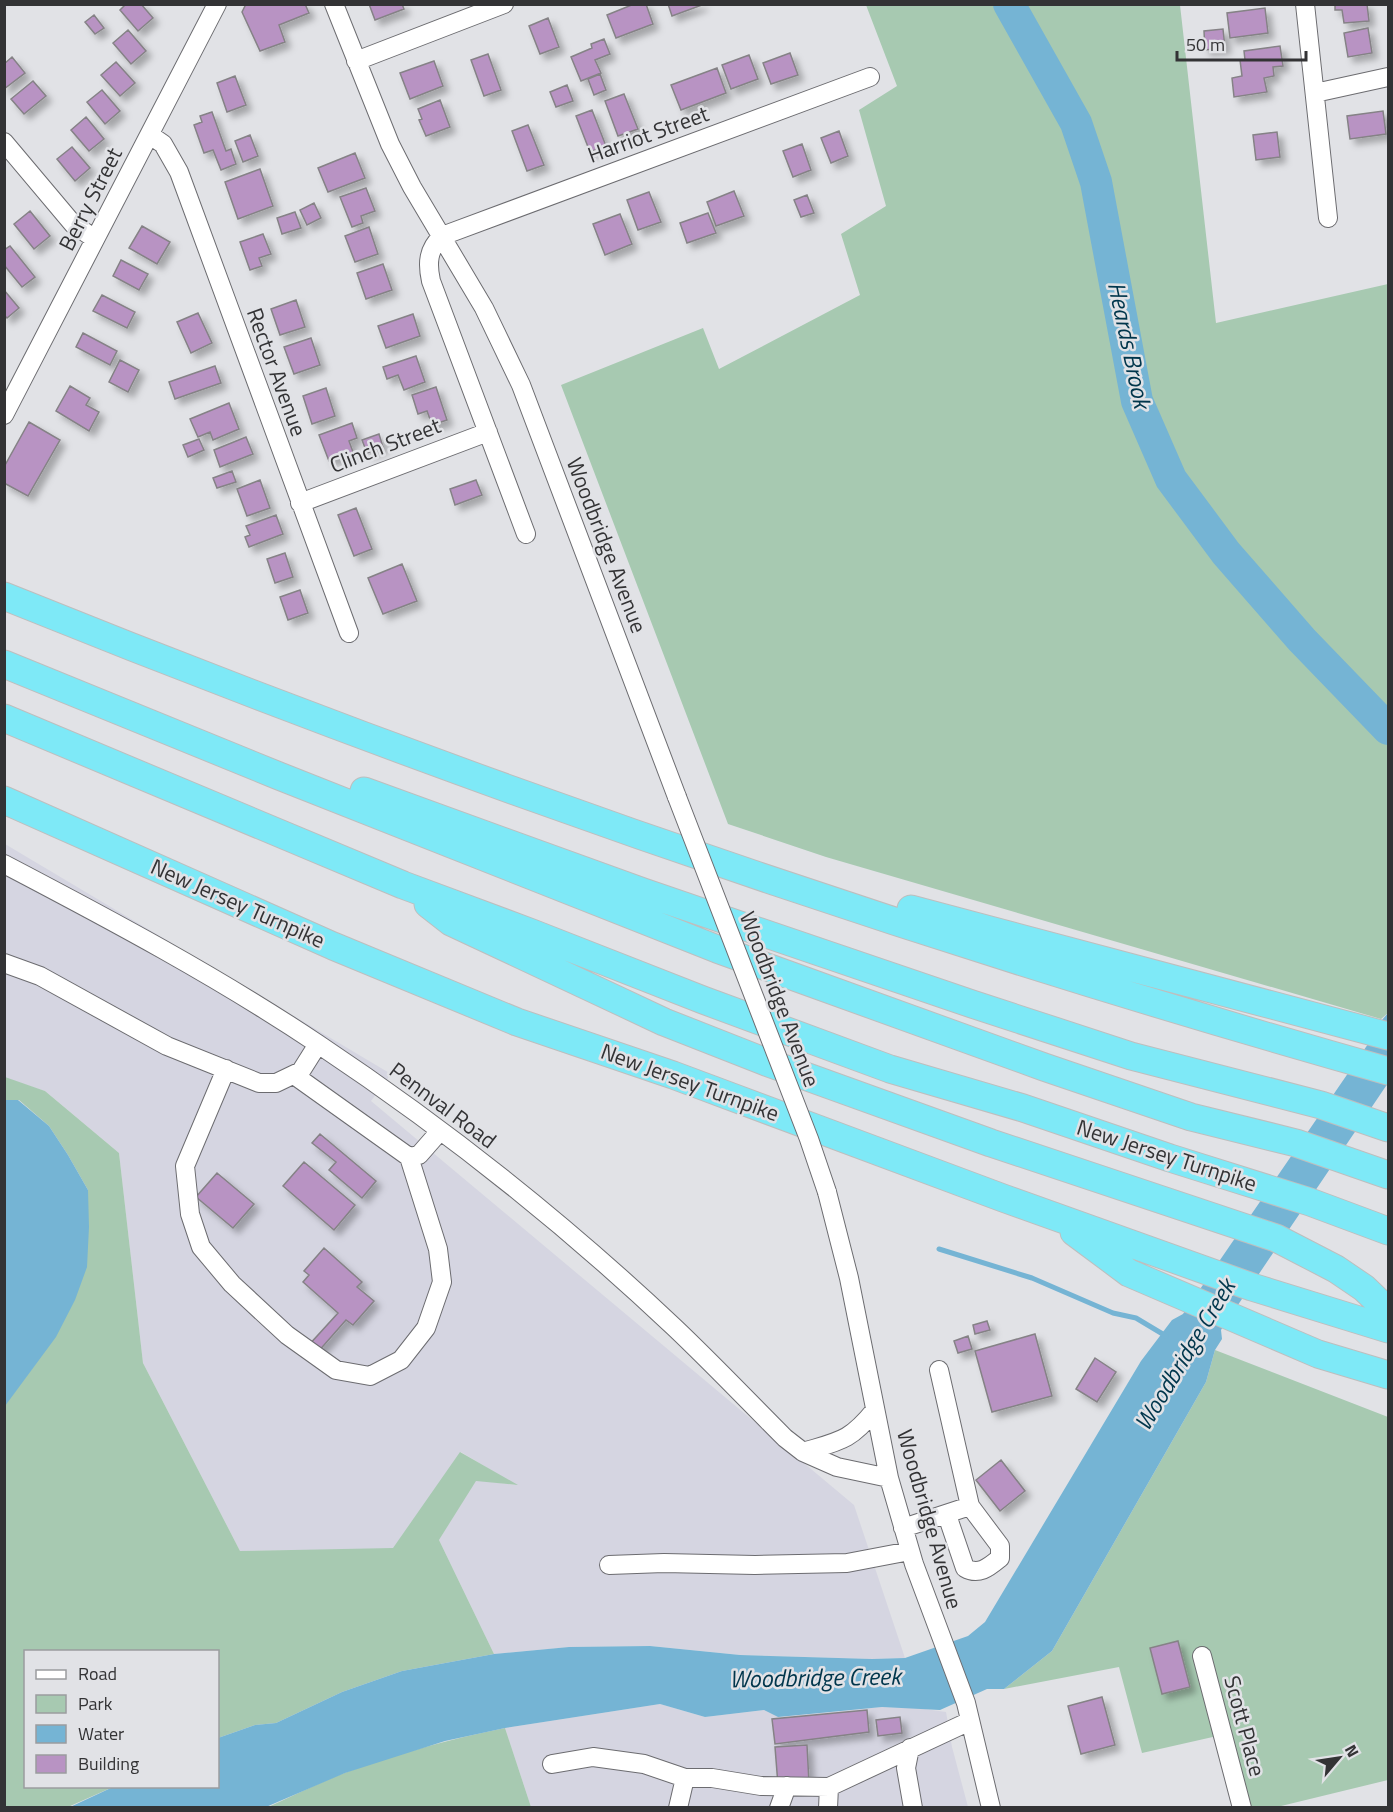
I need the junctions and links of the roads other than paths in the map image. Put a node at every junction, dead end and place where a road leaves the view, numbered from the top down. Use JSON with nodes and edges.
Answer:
{"nodes":[{"id":1,"x":217,"y":4,"type":"edge"},
{"id":2,"x":334,"y":4,"type":"edge"},
{"id":3,"x":504,"y":4,"type":"edge"},
{"id":4,"x":1305,"y":4,"type":"edge"},
{"id":5,"x":356,"y":61,"type":"junction"},
{"id":6,"x":870,"y":77,"type":"dead end"},
{"id":7,"x":1389,"y":77,"type":"edge"},
{"id":8,"x":1315,"y":93,"type":"junction"},
{"id":9,"x":150,"y":135,"type":"junction"},
{"id":10,"x":4,"y":142,"type":"edge"},
{"id":11,"x":1328,"y":218,"type":"dead end"},
{"id":12,"x":442,"y":236,"type":"junction"},
{"id":13,"x":95,"y":239,"type":"junction"},
{"id":14,"x":4,"y":415,"type":"edge"},
{"id":15,"x":488,"y":432,"type":"junction"},
{"id":16,"x":300,"y":503,"type":"junction"},
{"id":17,"x":526,"y":534,"type":"dead end"},
{"id":18,"x":4,"y":596,"type":"edge"},
{"id":19,"x":349,"y":633,"type":"dead end"},
{"id":20,"x":4,"y":664,"type":"edge"},
{"id":21,"x":98,"y":702,"type":"junction"},
{"id":22,"x":4,"y":718,"type":"edge"},
{"id":23,"x":4,"y":800,"type":"edge"},
{"id":24,"x":4,"y":864,"type":"edge"},
{"id":25,"x":746,"y":871,"type":"junction"},
{"id":26,"x":403,"y":885,"type":"junction"},
{"id":27,"x":4,"y":963,"type":"edge"},
{"id":28,"x":1382,"y":1034,"type":"edge"},
{"id":29,"x":318,"y":1044,"type":"junction"},
{"id":30,"x":226,"y":1069,"type":"junction"},
{"id":31,"x":1389,"y":1071,"type":"edge"},
{"id":32,"x":294,"y":1076,"type":"junction"},
{"id":33,"x":1377,"y":1124,"type":"edge"},
{"id":34,"x":440,"y":1131,"type":"junction"},
{"id":35,"x":408,"y":1157,"type":"junction"},
{"id":36,"x":1389,"y":1175,"type":"edge"},
{"id":37,"x":1054,"y":1217,"type":"junction"},
{"id":38,"x":1389,"y":1231,"type":"edge"},
{"id":39,"x":1389,"y":1311,"type":"edge"},
{"id":40,"x":1389,"y":1329,"type":"edge"},
{"id":41,"x":939,"y":1370,"type":"dead end"},
{"id":42,"x":1389,"y":1375,"type":"edge"},
{"id":43,"x":876,"y":1410,"type":"junction"},
{"id":44,"x":803,"y":1452,"type":"junction"},
{"id":45,"x":889,"y":1478,"type":"junction"},
{"id":46,"x":969,"y":1506,"type":"junction"},
{"id":47,"x":947,"y":1515,"type":"junction"},
{"id":48,"x":903,"y":1528,"type":"junction"},
{"id":49,"x":910,"y":1551,"type":"junction"},
{"id":50,"x":609,"y":1565,"type":"dead end"},
{"id":51,"x":1202,"y":1656,"type":"dead end"},
{"id":52,"x":970,"y":1721,"type":"junction"},
{"id":53,"x":910,"y":1748,"type":"junction"},
{"id":54,"x":552,"y":1764,"type":"dead end"},
{"id":55,"x":685,"y":1778,"type":"junction"},
{"id":56,"x":788,"y":1786,"type":"junction"},
{"id":57,"x":829,"y":1787,"type":"junction"},
{"id":58,"x":678,"y":1808,"type":"edge"},
{"id":59,"x":779,"y":1808,"type":"edge"},
{"id":60,"x":828,"y":1808,"type":"edge"},
{"id":61,"x":913,"y":1808,"type":"edge"},
{"id":62,"x":991,"y":1808,"type":"edge"},
{"id":63,"x":1242,"y":1808,"type":"edge"}],
"edges":[{"from":1,"to":9,"type":"street","name":"Berry Street"},
{"from":2,"to":5,"type":"street","name":"Woodbridge Avenue"},
{"from":3,"to":5,"type":"street"},
{"from":4,"to":8,"type":"street"},
{"from":5,"to":12,"type":"street","name":"Woodbridge Avenue"},
{"from":6,"to":12,"type":"street","name":"Harriot Street"},
{"from":7,"to":8,"type":"street"},
{"from":8,"to":11,"type":"street"},
{"from":9,"to":13,"type":"street","name":"Berry Street"},
{"from":9,"to":16,"type":"street","name":"Rector Avenue"},
{"from":10,"to":13,"type":"street"},
{"from":12,"to":15,"type":"street"},
{"from":12,"to":43,"type":"street","name":"Woodbridge Avenue","bridge":true},
{"from":13,"to":14,"type":"street","name":"Berry Street"},
{"from":15,"to":16,"type":"street","name":"Clinch Street"},
{"from":15,"to":17,"type":"street"},
{"from":16,"to":19,"type":"street","name":"Rector Avenue"},
{"from":18,"to":25,"type":"highway"},
{"from":20,"to":21,"type":"highway","name":"New Jersey Turnpike"},
{"from":21,"to":33,"type":"highway"},
{"from":21,"to":36,"type":"highway","name":"New Jersey Turnpike"},
{"from":22,"to":26,"type":"highway","name":"New Jersey Turnpike"},
{"from":23,"to":37,"type":"highway","name":"New Jersey Turnpike"},
{"from":24,"to":29,"type":"street","name":"Pennval Road"},
{"from":25,"to":28,"type":"highway"},
{"from":25,"to":31,"type":"highway"},
{"from":26,"to":38,"type":"highway","name":"New Jersey Turnpike"},
{"from":26,"to":39,"type":"highway"},
{"from":27,"to":30,"type":"street"},
{"from":29,"to":32,"type":"street"},
{"from":29,"to":34,"type":"street","name":"Pennval Road"},
{"from":30,"to":32,"type":"street"},
{"from":30,"to":35,"type":"street"},
{"from":32,"to":35,"type":"street"},
{"from":34,"to":35,"type":"street"},
{"from":34,"to":44,"type":"street","name":"Pennval Road"},
{"from":37,"to":40,"type":"highway","name":"New Jersey Turnpike"},
{"from":37,"to":42,"type":"highway"},
{"from":41,"to":46,"type":"street"},
{"from":43,"to":44,"type":"street"},
{"from":43,"to":45,"type":"street","name":"Woodbridge Avenue"},
{"from":44,"to":45,"type":"street","name":"Pennval Road"},
{"from":45,"to":48,"type":"street","name":"Woodbridge Avenue"},
{"from":46,"to":47,"type":"street"},
{"from":46,"to":47,"type":"street"},
{"from":47,"to":48,"type":"street"},
{"from":48,"to":49,"type":"street","name":"Woodbridge Avenue"},
{"from":49,"to":50,"type":"street"},
{"from":49,"to":52,"type":"street","name":"Woodbridge Avenue"},
{"from":51,"to":63,"type":"street","name":"Scott Place"},
{"from":52,"to":53,"type":"street"},
{"from":52,"to":62,"type":"street","name":"Woodbridge Avenue"},
{"from":53,"to":57,"type":"street"},
{"from":53,"to":61,"type":"street"},
{"from":54,"to":55,"type":"street"},
{"from":55,"to":56,"type":"street"},
{"from":55,"to":58,"type":"street"},
{"from":56,"to":57,"type":"street"},
{"from":56,"to":59,"type":"street"},
{"from":57,"to":60,"type":"street"}]}
